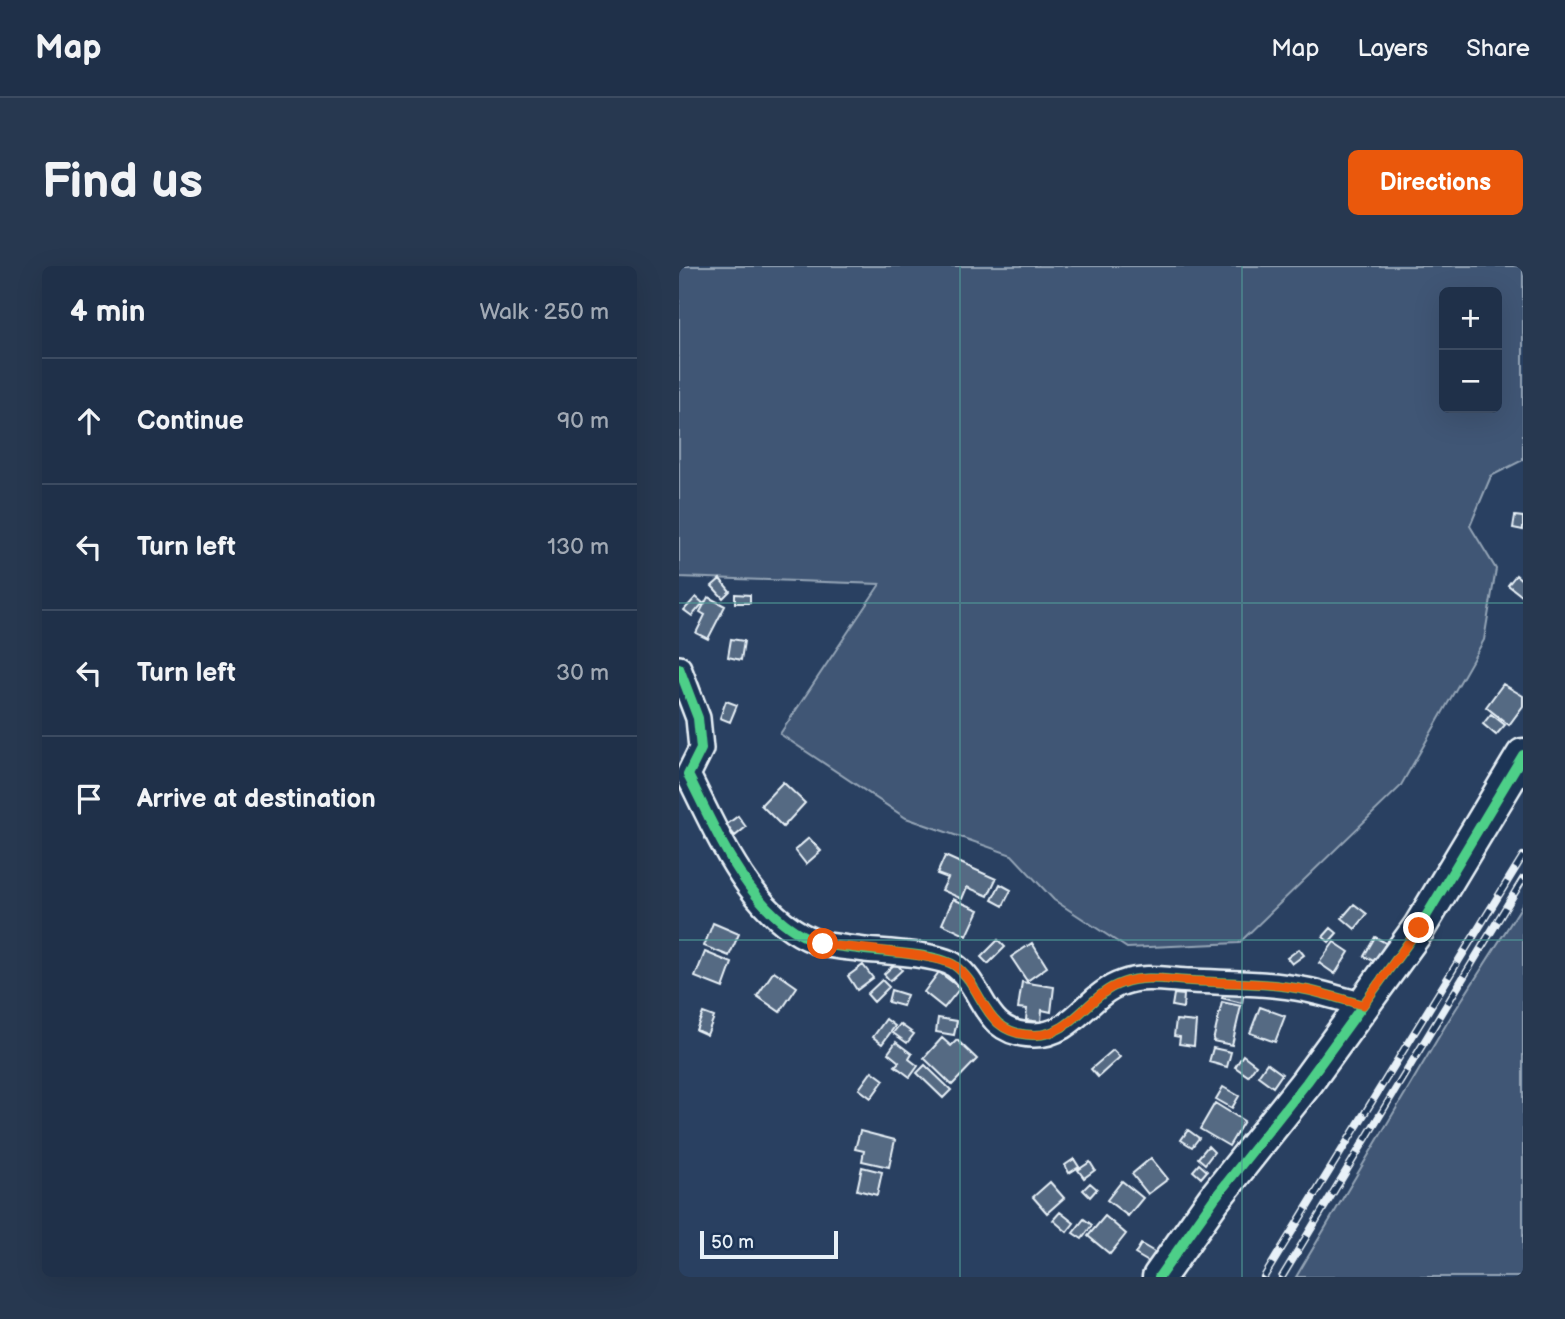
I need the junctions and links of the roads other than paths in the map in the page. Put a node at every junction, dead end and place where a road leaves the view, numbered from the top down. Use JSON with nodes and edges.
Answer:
{"nodes":[{"id":1,"x":679,"y":668,"type":"edge"},
{"id":2,"x":1523,"y":755,"type":"edge"},
{"id":3,"x":683,"y":776,"type":"edge"},
{"id":4,"x":1363,"y":1005,"type":"junction"},
{"id":5,"x":1159,"y":1277,"type":"edge"}],
"edges":[{"from":1,"to":3,"type":"street"},
{"from":2,"to":4,"type":"main road"},
{"from":3,"to":4,"type":"street"},
{"from":4,"to":5,"type":"main road"}]}
